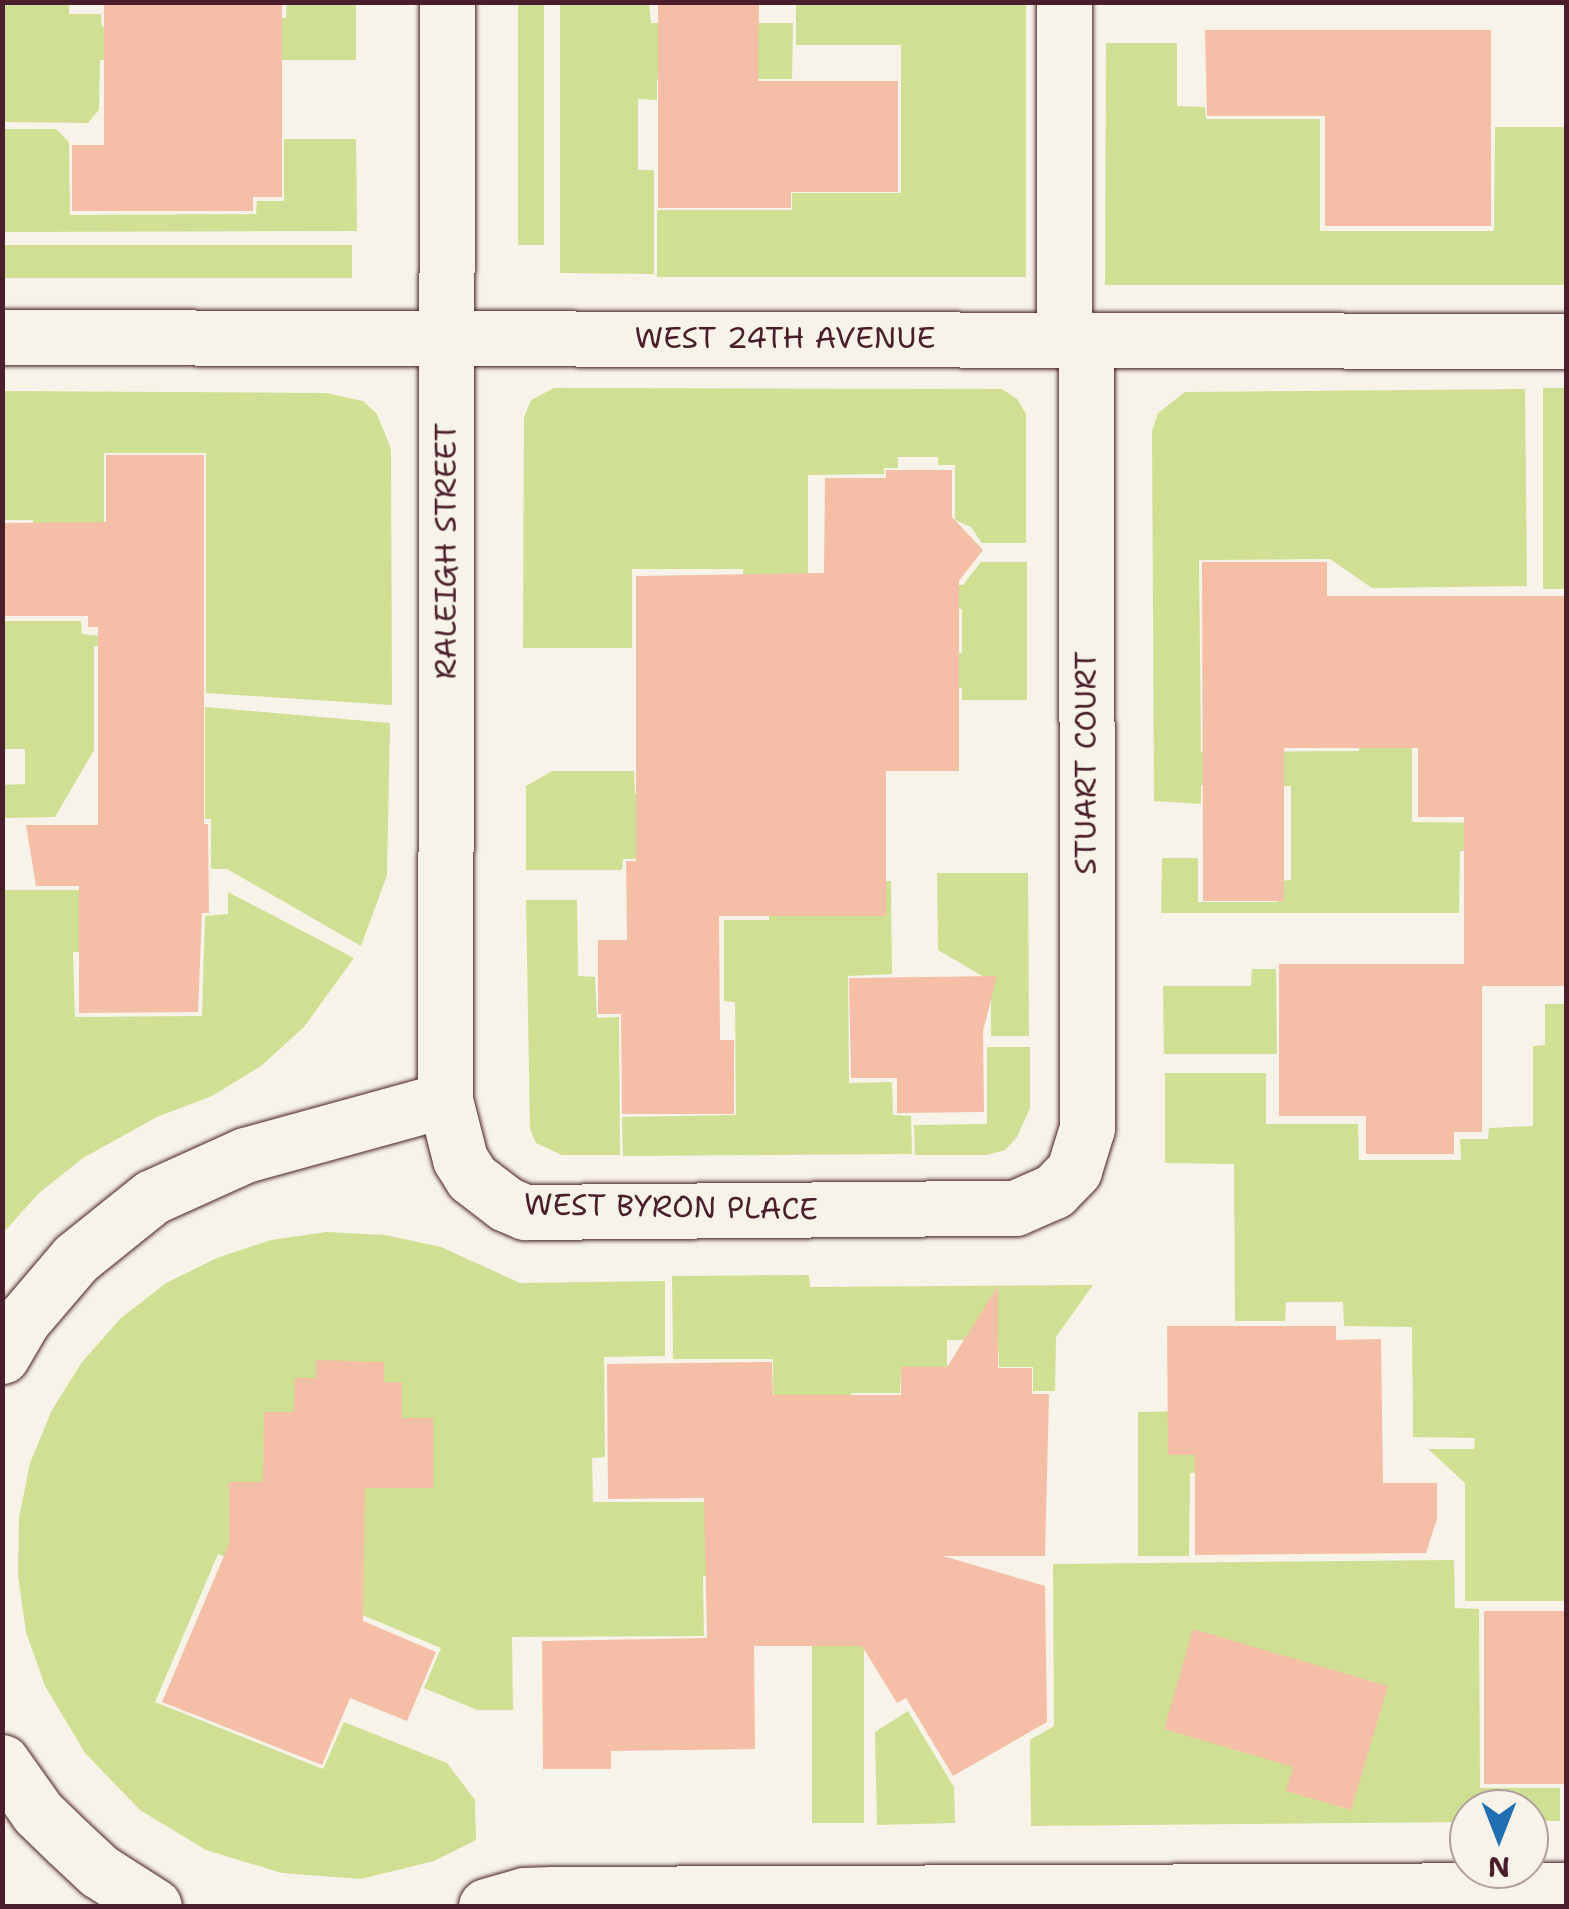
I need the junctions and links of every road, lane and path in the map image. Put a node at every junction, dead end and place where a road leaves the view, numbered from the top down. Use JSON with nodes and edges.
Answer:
{"nodes":[{"id":1,"x":447,"y":2,"type":"edge"},
{"id":2,"x":1064,"y":2,"type":"edge"},
{"id":3,"x":2,"y":337,"type":"edge"},
{"id":4,"x":446,"y":338,"type":"junction"},
{"id":5,"x":1075,"y":339,"type":"junction"},
{"id":6,"x":1566,"y":340,"type":"edge"},
{"id":7,"x":445,"y":1100,"type":"junction"},
{"id":8,"x":1064,"y":1180,"type":"joint"},
{"id":9,"x":2,"y":1356,"type":"edge"},
{"id":10,"x":2,"y":1762,"type":"edge"},
{"id":11,"x":1566,"y":1890,"type":"edge"},
{"id":12,"x":1097,"y":1899,"type":"edge"},
{"id":13,"x":154,"y":1906,"type":"edge"},
{"id":14,"x":486,"y":1906,"type":"edge"}],
"edges":[{"from":1,"to":4,"type":"street","name":"RALEIGH STREET"},
{"from":2,"to":5,"type":"street","name":"STUART COURT"},
{"from":3,"to":4,"type":"street","name":"WEST 24TH AVENUE"},
{"from":4,"to":5,"type":"street","name":"WEST 24TH AVENUE"},
{"from":4,"to":7,"type":"street","name":"RALEIGH STREET"},
{"from":5,"to":6,"type":"street","name":"WEST 24TH AVENUE"},
{"from":5,"to":8,"type":"street","name":"STUART COURT"},
{"from":7,"to":8,"type":"street","name":"WEST BYRON PLACE"},
{"from":7,"to":9,"type":"street"},
{"from":10,"to":13,"type":"street"},
{"from":11,"to":12,"type":"street"},
{"from":12,"to":14,"type":"street"}]}
